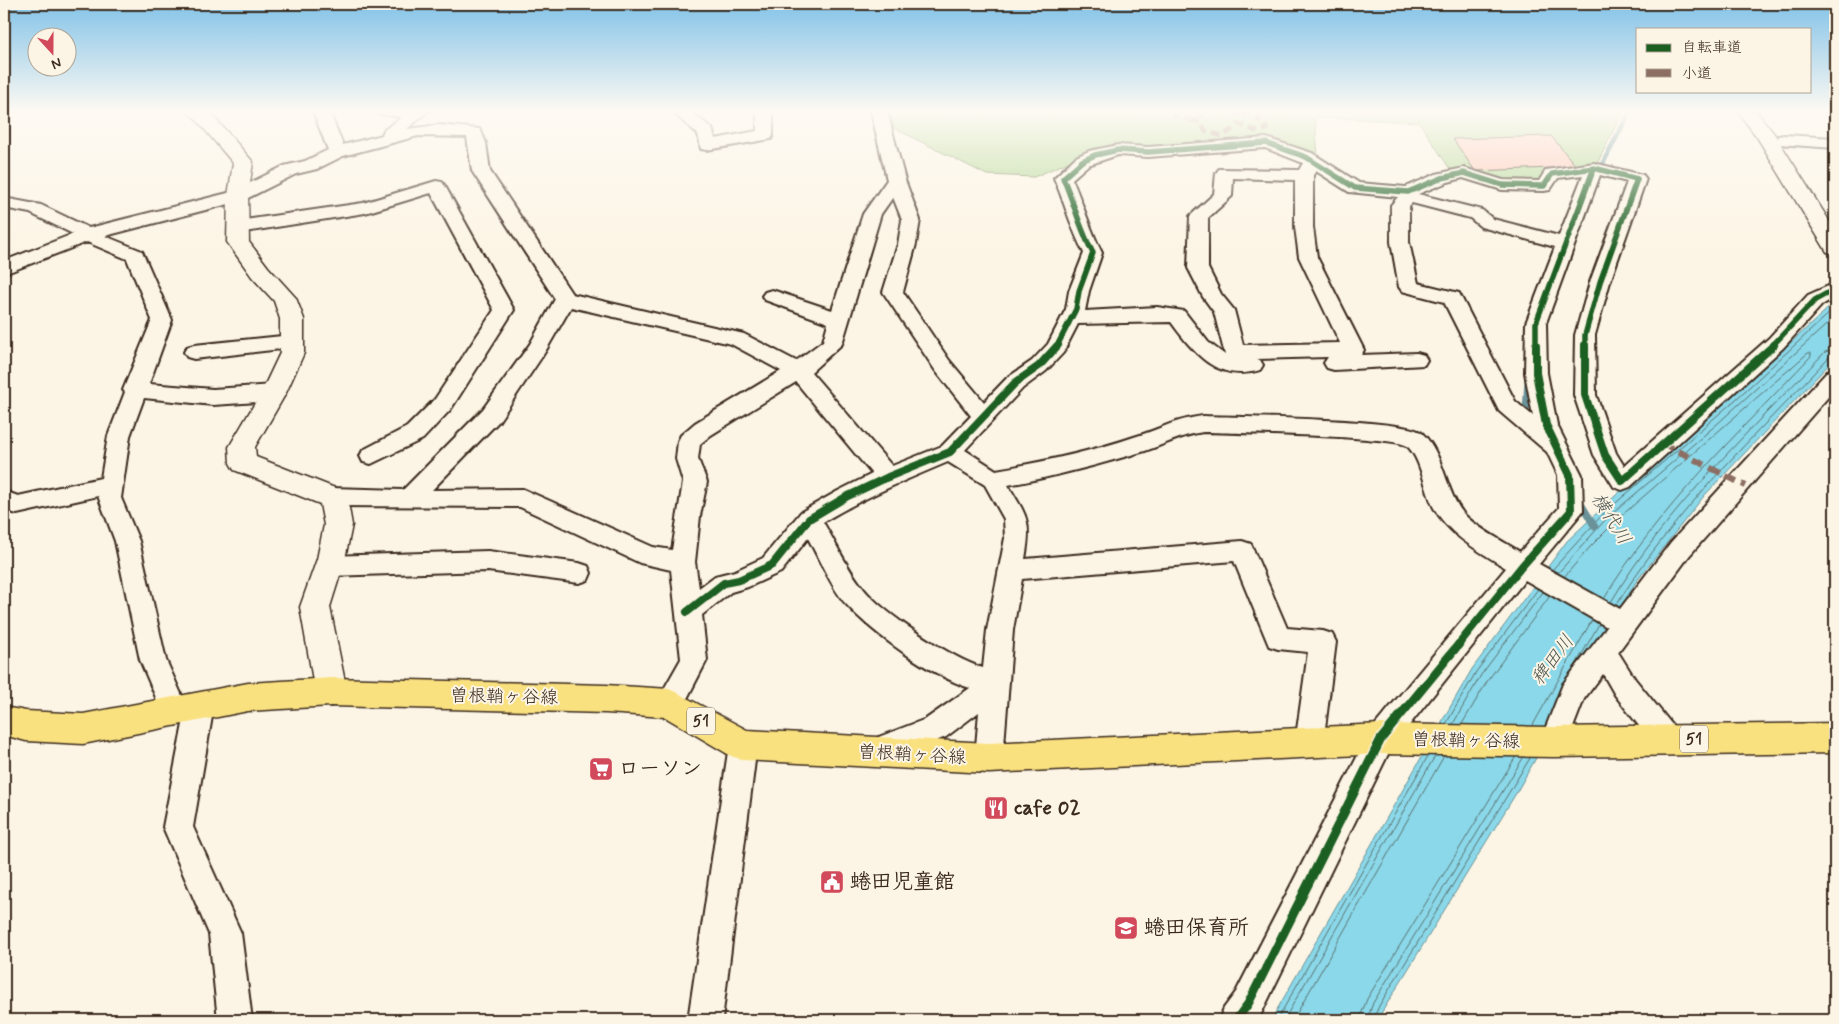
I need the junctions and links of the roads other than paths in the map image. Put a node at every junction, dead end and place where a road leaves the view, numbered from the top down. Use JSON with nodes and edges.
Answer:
{"nodes":[{"id":1,"x":240,"y":159,"type":"edge"},
{"id":2,"x":323,"y":159,"type":"edge"},
{"id":3,"x":480,"y":159,"type":"edge"},
{"id":4,"x":890,"y":159,"type":"edge"},
{"id":5,"x":1087,"y":159,"type":"edge"},
{"id":6,"x":1293,"y":159,"type":"edge"},
{"id":7,"x":1780,"y":159,"type":"edge"},
{"id":8,"x":1796,"y":159,"type":"edge"},
{"id":9,"x":1308,"y":168,"type":"junction"},
{"id":10,"x":1594,"y":168,"type":"junction"},
{"id":11,"x":896,"y":180,"type":"junction"},
{"id":12,"x":1408,"y":194,"type":"junction"},
{"id":13,"x":238,"y":196,"type":"junction"},
{"id":14,"x":4,"y":203,"type":"edge"},
{"id":15,"x":1835,"y":219,"type":"edge"},
{"id":16,"x":238,"y":227,"type":"junction"},
{"id":17,"x":87,"y":236,"type":"junction"},
{"id":18,"x":1566,"y":244,"type":"junction"},
{"id":19,"x":1835,"y":247,"type":"edge"},
{"id":20,"x":4,"y":268,"type":"edge"},
{"id":21,"x":1835,"y":289,"type":"edge"},
{"id":22,"x":772,"y":296,"type":"dead end"},
{"id":23,"x":565,"y":299,"type":"junction"},
{"id":24,"x":1071,"y":318,"type":"junction"},
{"id":25,"x":839,"y":320,"type":"junction"},
{"id":26,"x":292,"y":342,"type":"junction"},
{"id":27,"x":194,"y":352,"type":"dead end"},
{"id":28,"x":1417,"y":360,"type":"dead end"},
{"id":29,"x":798,"y":371,"type":"junction"},
{"id":30,"x":1835,"y":376,"type":"edge"},
{"id":31,"x":134,"y":390,"type":"junction"},
{"id":32,"x":274,"y":393,"type":"junction"},
{"id":33,"x":983,"y":416,"type":"junction"},
{"id":34,"x":1558,"y":449,"type":"junction"},
{"id":35,"x":950,"y":452,"type":"junction"},
{"id":36,"x":371,"y":456,"type":"dead end"},
{"id":37,"x":888,"y":477,"type":"junction"},
{"id":38,"x":993,"y":479,"type":"junction"},
{"id":39,"x":110,"y":484,"type":"junction"},
{"id":40,"x":330,"y":497,"type":"junction"},
{"id":41,"x":409,"y":499,"type":"junction"},
{"id":42,"x":4,"y":500,"type":"edge"},
{"id":43,"x":808,"y":519,"type":"junction"},
{"id":44,"x":684,"y":562,"type":"junction"},
{"id":45,"x":328,"y":566,"type":"junction"},
{"id":46,"x":1527,"y":569,"type":"junction"},
{"id":47,"x":1011,"y":570,"type":"junction"},
{"id":48,"x":579,"y":573,"type":"dead end"},
{"id":49,"x":687,"y":612,"type":"junction"},
{"id":50,"x":1624,"y":624,"type":"junction"},
{"id":51,"x":1604,"y":652,"type":"junction"},
{"id":52,"x":996,"y":684,"type":"junction"},
{"id":53,"x":331,"y":692,"type":"junction"},
{"id":54,"x":670,"y":704,"type":"junction"},
{"id":55,"x":188,"y":708,"type":"junction"},
{"id":56,"x":4,"y":721,"type":"edge"},
{"id":57,"x":1835,"y":738,"type":"edge"},
{"id":58,"x":1390,"y":740,"type":"junction"},
{"id":59,"x":1667,"y":740,"type":"junction"},
{"id":60,"x":1554,"y":742,"type":"junction"},
{"id":61,"x":1309,"y":744,"type":"junction"},
{"id":62,"x":744,"y":745,"type":"junction"},
{"id":63,"x":871,"y":753,"type":"junction"},
{"id":64,"x":989,"y":758,"type":"junction"},
{"id":65,"x":235,"y":1020,"type":"edge"},
{"id":66,"x":705,"y":1020,"type":"edge"},
{"id":67,"x":1236,"y":1020,"type":"edge"}],
"edges":[{"from":1,"to":13,"type":"street"},
{"from":2,"to":13,"type":"street"},
{"from":3,"to":23,"type":"street"},
{"from":4,"to":11,"type":"street"},
{"from":5,"to":24,"type":"street"},
{"from":6,"to":9,"type":"street"},
{"from":7,"to":19,"type":"street"},
{"from":8,"to":15,"type":"street"},
{"from":9,"to":9,"type":"street"},
{"from":9,"to":12,"type":"street"},
{"from":10,"to":12,"type":"street"},
{"from":10,"to":18,"type":"street"},
{"from":10,"to":21,"type":"street"},
{"from":11,"to":25,"type":"street"},
{"from":11,"to":33,"type":"street"},
{"from":12,"to":18,"type":"street"},
{"from":12,"to":34,"type":"street"},
{"from":13,"to":16,"type":"street"},
{"from":13,"to":17,"type":"street"},
{"from":14,"to":17,"type":"street"},
{"from":16,"to":26,"type":"street"},
{"from":16,"to":36,"type":"street"},
{"from":17,"to":20,"type":"street"},
{"from":17,"to":31,"type":"street"},
{"from":18,"to":34,"type":"street"},
{"from":22,"to":25,"type":"street"},
{"from":23,"to":29,"type":"street"},
{"from":23,"to":41,"type":"street"},
{"from":24,"to":28,"type":"street"},
{"from":24,"to":33,"type":"street"},
{"from":25,"to":29,"type":"street"},
{"from":26,"to":27,"type":"street"},
{"from":26,"to":32,"type":"street"},
{"from":29,"to":37,"type":"street"},
{"from":29,"to":44,"type":"street"},
{"from":30,"to":50,"type":"street"},
{"from":31,"to":32,"type":"street"},
{"from":31,"to":39,"type":"street"},
{"from":32,"to":40,"type":"street"},
{"from":33,"to":35,"type":"street"},
{"from":34,"to":46,"type":"street"},
{"from":35,"to":37,"type":"street"},
{"from":35,"to":38,"type":"street"},
{"from":37,"to":43,"type":"street"},
{"from":38,"to":46,"type":"street"},
{"from":38,"to":47,"type":"street"},
{"from":39,"to":42,"type":"street"},
{"from":39,"to":55,"type":"street"},
{"from":40,"to":41,"type":"street"},
{"from":40,"to":45,"type":"street"},
{"from":41,"to":44,"type":"street"},
{"from":43,"to":49,"type":"street"},
{"from":43,"to":52,"type":"street"},
{"from":44,"to":49,"type":"street"},
{"from":45,"to":48,"type":"street"},
{"from":45,"to":53,"type":"street"},
{"from":46,"to":50,"type":"street"},
{"from":46,"to":58,"type":"street"},
{"from":47,"to":52,"type":"street"},
{"from":47,"to":61,"type":"street"},
{"from":49,"to":54,"type":"street"},
{"from":50,"to":51,"type":"street"},
{"from":51,"to":59,"type":"street"},
{"from":51,"to":60,"type":"street"},
{"from":52,"to":63,"type":"street"},
{"from":52,"to":64,"type":"street"},
{"from":53,"to":54,"type":"main road","name":"曽根鞘ヶ谷線","number":"51"},
{"from":53,"to":55,"type":"main road","name":"曽根鞘ヶ谷線","number":"51"},
{"from":54,"to":62,"type":"main road","name":"曽根鞘ヶ谷線","number":"51"},
{"from":55,"to":56,"type":"main road","name":"曽根鞘ヶ谷線","number":"51"},
{"from":55,"to":65,"type":"street"},
{"from":57,"to":59,"type":"main road","name":"曽根鞘ヶ谷線","number":"51"},
{"from":58,"to":60,"type":"main road","name":"曽根鞘ヶ谷線","number":"51"},
{"from":58,"to":61,"type":"main road","name":"曽根鞘ヶ谷線","number":"51"},
{"from":58,"to":67,"type":"street"},
{"from":59,"to":60,"type":"main road","name":"曽根鞘ヶ谷線","number":"51"},
{"from":61,"to":64,"type":"main road","name":"曽根鞘ヶ谷線","number":"51"},
{"from":62,"to":63,"type":"main road","name":"曽根鞘ヶ谷線","number":"51"},
{"from":62,"to":66,"type":"street"},
{"from":63,"to":64,"type":"main road","name":"曽根鞘ヶ谷線","number":"51"}]}
